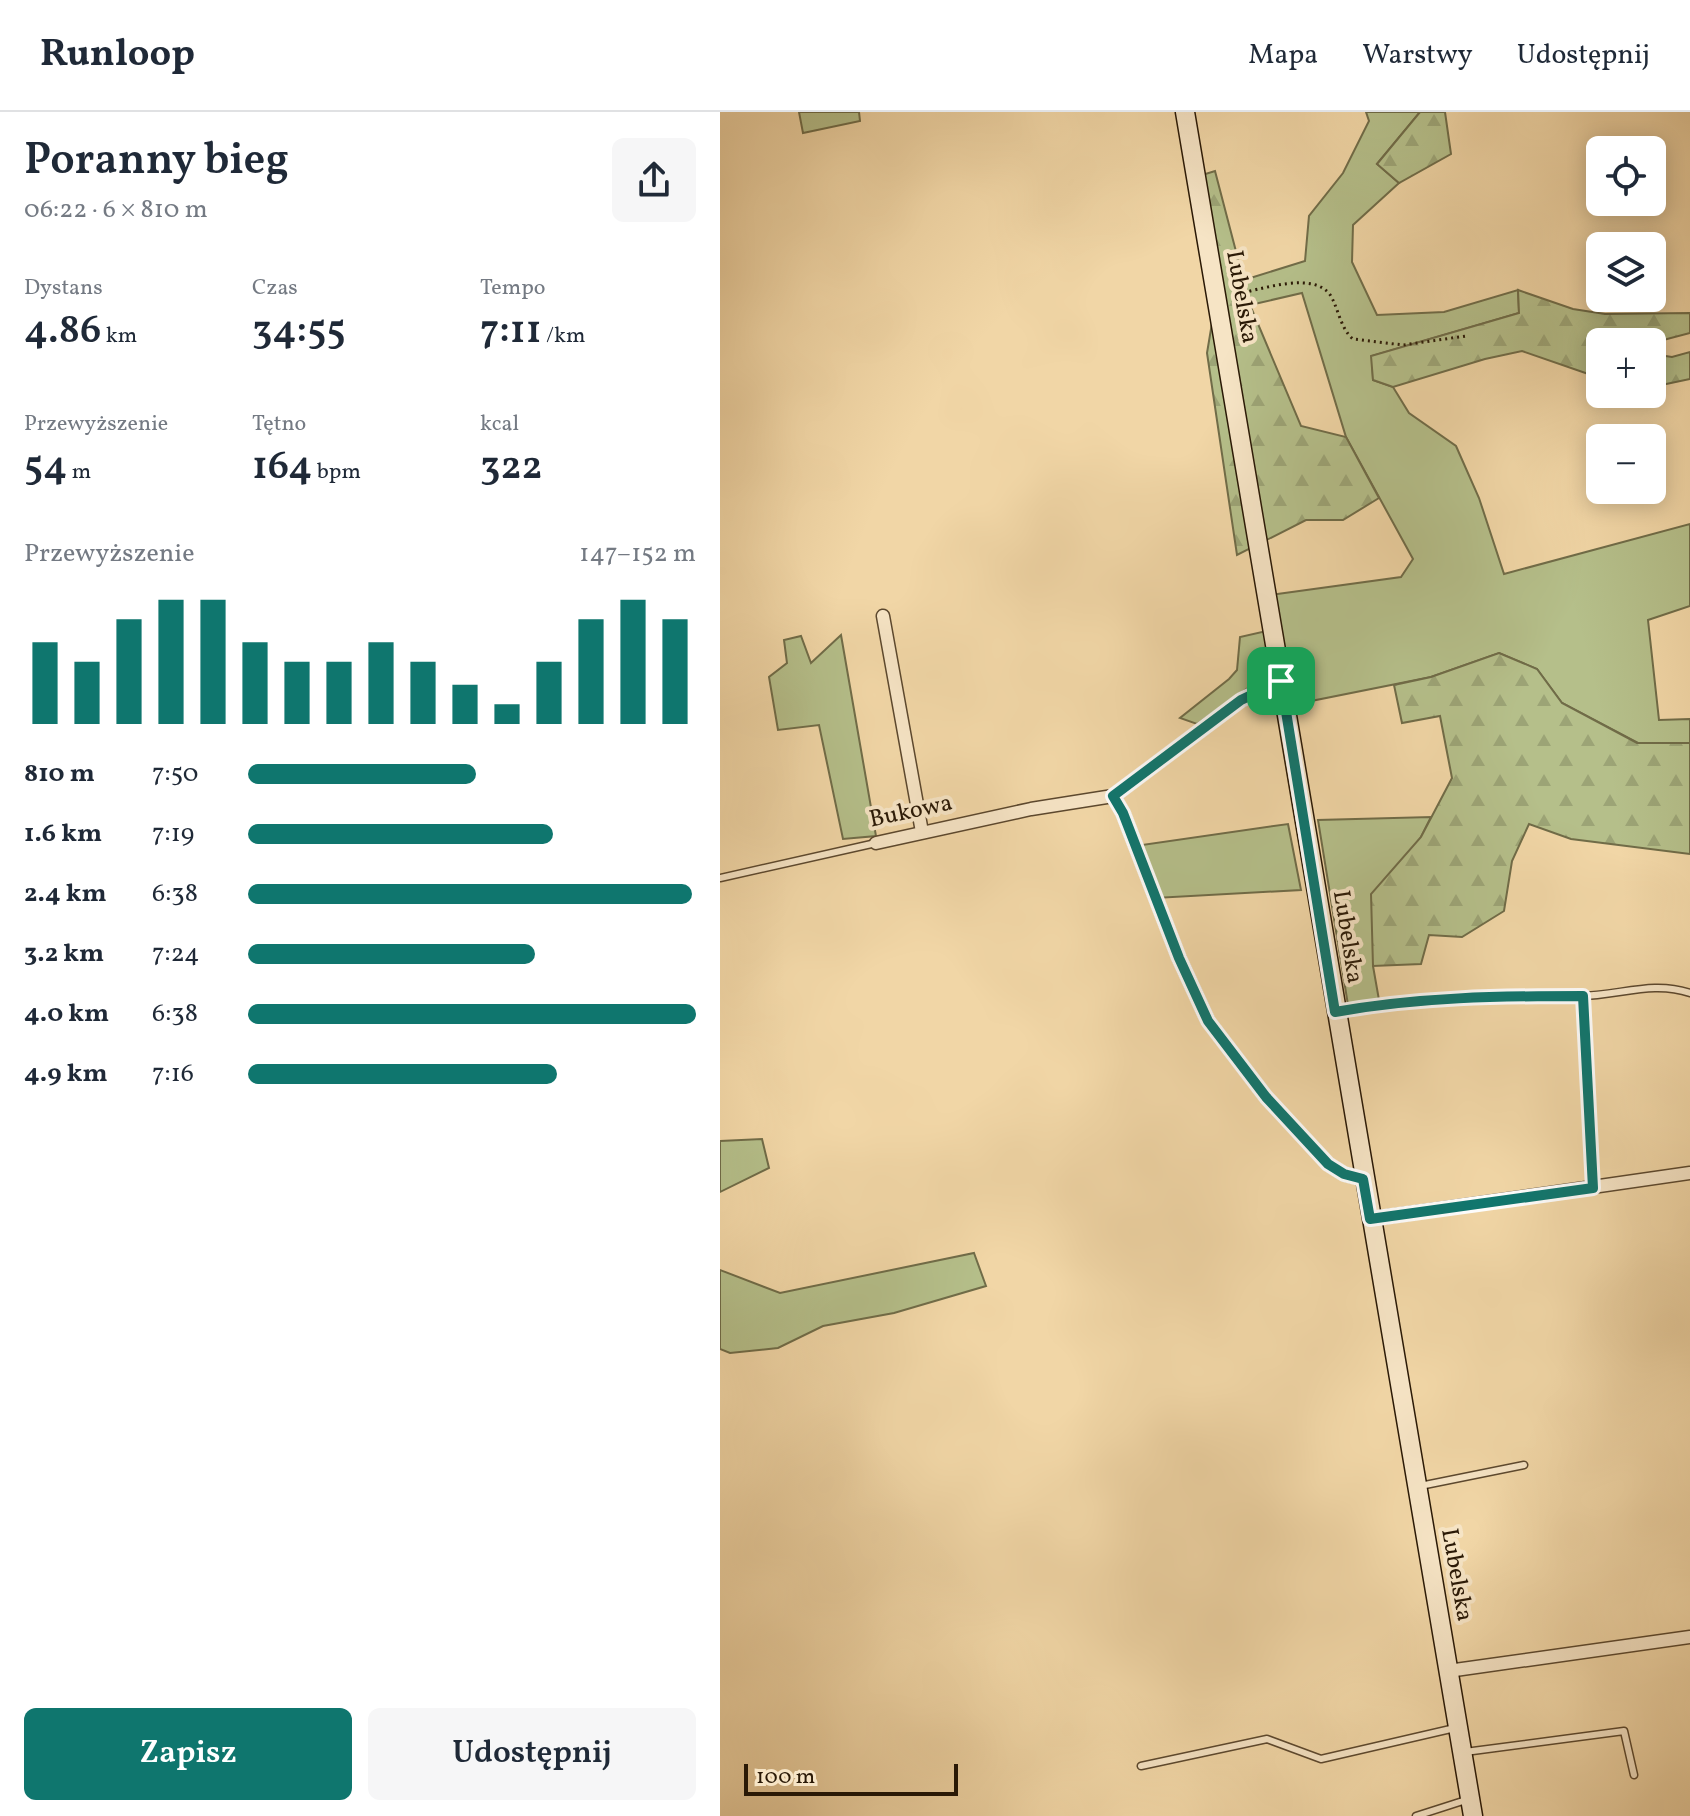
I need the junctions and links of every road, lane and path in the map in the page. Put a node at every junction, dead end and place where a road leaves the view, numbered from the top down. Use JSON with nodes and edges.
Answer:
{"nodes":[{"id":1,"x":1185,"y":112,"type":"edge"},
{"id":2,"x":1217,"y":297,"type":"junction"},
{"id":3,"x":1466,"y":336,"type":"dead end"},
{"id":4,"x":883,"y":616,"type":"dead end"},
{"id":5,"x":1281,"y":681,"type":"junction"},
{"id":6,"x":1113,"y":796,"type":"junction"},
{"id":7,"x":922,"y":832,"type":"junction"},
{"id":8,"x":876,"y":843,"type":"joint"},
{"id":9,"x":720,"y":878,"type":"edge"},
{"id":10,"x":1690,"y":993,"type":"edge"},
{"id":11,"x":1583,"y":996,"type":"junction"},
{"id":12,"x":1335,"y":1012,"type":"junction"},
{"id":13,"x":1690,"y":1173,"type":"edge"},
{"id":14,"x":1363,"y":1179,"type":"junction"},
{"id":15,"x":1593,"y":1188,"type":"junction"},
{"id":16,"x":1370,"y":1219,"type":"junction"},
{"id":17,"x":1524,"y":1465,"type":"dead end"},
{"id":18,"x":1416,"y":1486,"type":"junction"},
{"id":19,"x":1690,"y":1637,"type":"edge"},
{"id":20,"x":1448,"y":1671,"type":"junction"},
{"id":21,"x":1457,"y":1728,"type":"junction"},
{"id":22,"x":1462,"y":1753,"type":"junction"},
{"id":23,"x":1141,"y":1766,"type":"dead end"},
{"id":24,"x":1634,"y":1775,"type":"dead end"},
{"id":25,"x":1471,"y":1807,"type":"edge"},
{"id":26,"x":1416,"y":1816,"type":"edge"}],
"edges":[{"from":1,"to":2,"type":"street","name":"Lubelska"},
{"from":2,"to":3,"type":"path"},
{"from":2,"to":5,"type":"street","name":"Lubelska"},
{"from":4,"to":7,"type":"street"},
{"from":5,"to":6,"type":"street","name":"Bukowa"},
{"from":5,"to":12,"type":"street","name":"Lubelska"},
{"from":6,"to":7,"type":"street","name":"Bukowa"},
{"from":6,"to":14,"type":"street"},
{"from":7,"to":8,"type":"street","name":"Bukowa"},
{"from":8,"to":9,"type":"lane","name":"Bukowa"},
{"from":10,"to":11,"type":"lane"},
{"from":11,"to":12,"type":"lane"},
{"from":11,"to":15,"type":"lane"},
{"from":12,"to":14,"type":"street","name":"Lubelska"},
{"from":13,"to":15,"type":"street"},
{"from":14,"to":16,"type":"street","name":"Lubelska"},
{"from":15,"to":16,"type":"street"},
{"from":16,"to":18,"type":"street","name":"Lubelska"},
{"from":17,"to":18,"type":"lane"},
{"from":18,"to":20,"type":"street","name":"Lubelska"},
{"from":19,"to":20,"type":"street"},
{"from":20,"to":21,"type":"street","name":"Lubelska"},
{"from":21,"to":22,"type":"street","name":"Lubelska"},
{"from":21,"to":23,"type":"lane"},
{"from":22,"to":24,"type":"lane"},
{"from":22,"to":25,"type":"street","name":"Lubelska"},
{"from":25,"to":26,"type":"lane"}]}
